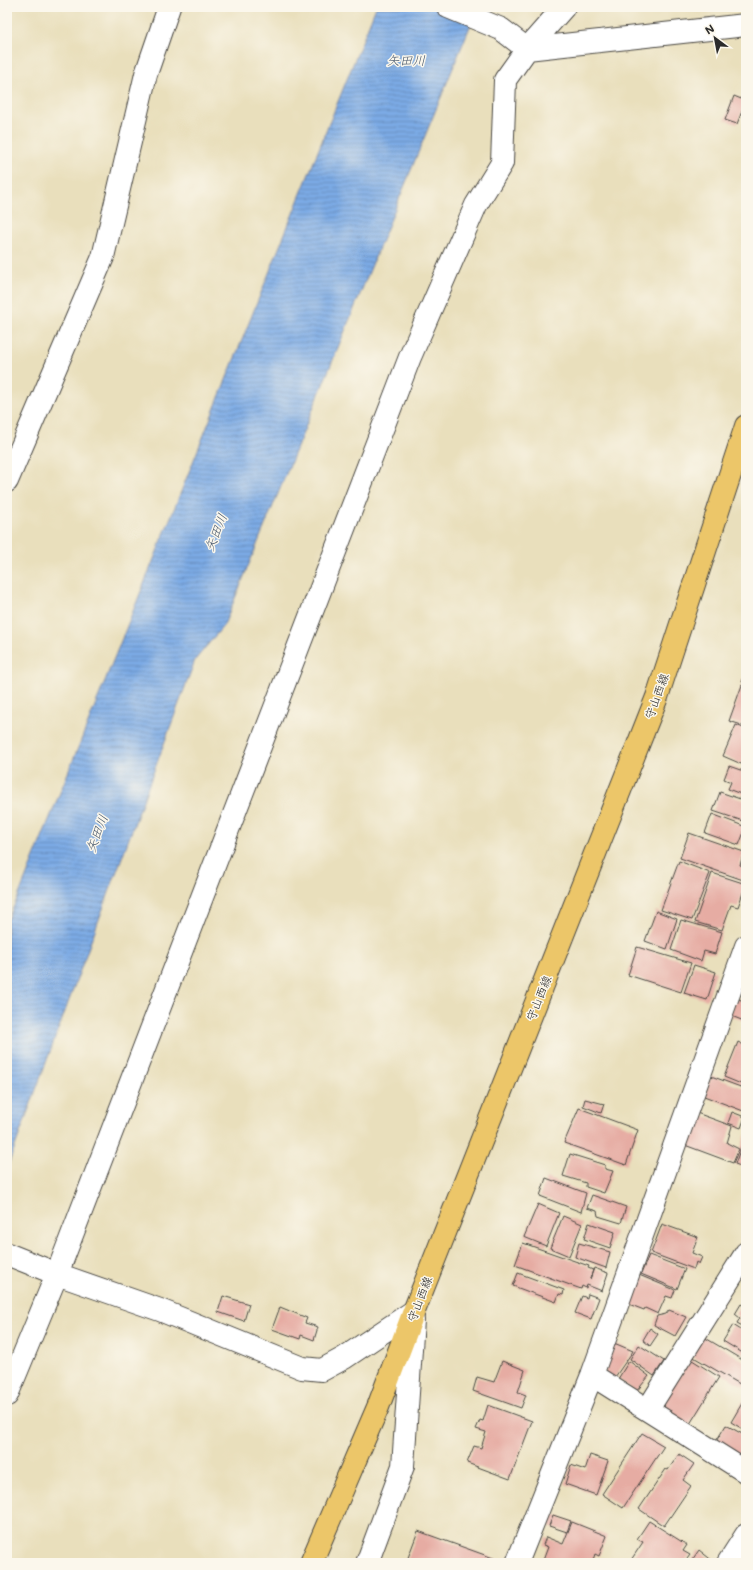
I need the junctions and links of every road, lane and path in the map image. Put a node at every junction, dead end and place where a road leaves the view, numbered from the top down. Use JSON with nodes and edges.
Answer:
{"nodes":[{"id":1,"x":169,"y":7,"type":"edge"},
{"id":2,"x":448,"y":7,"type":"edge"},
{"id":3,"x":564,"y":7,"type":"edge"},
{"id":4,"x":746,"y":25,"type":"edge"},
{"id":5,"x":527,"y":49,"type":"junction"},
{"id":6,"x":746,"y":426,"type":"edge"},
{"id":7,"x":7,"y":481,"type":"edge"},
{"id":8,"x":746,"y":946,"type":"edge"},
{"id":9,"x":746,"y":1253,"type":"edge"},
{"id":10,"x":8,"y":1254,"type":"edge"},
{"id":11,"x":57,"y":1274,"type":"junction"},
{"id":12,"x":414,"y":1311,"type":"junction"},
{"id":13,"x":592,"y":1375,"type":"junction"},
{"id":14,"x":7,"y":1395,"type":"edge"},
{"id":15,"x":648,"y":1409,"type":"junction"},
{"id":16,"x":746,"y":1472,"type":"edge"},
{"id":17,"x":746,"y":1535,"type":"edge"},
{"id":18,"x":311,"y":1563,"type":"edge"},
{"id":19,"x":367,"y":1563,"type":"edge"},
{"id":20,"x":517,"y":1563,"type":"edge"},
{"id":21,"x":728,"y":1563,"type":"edge"}],
"edges":[{"from":1,"to":7,"type":"street"},
{"from":2,"to":5,"type":"street"},
{"from":3,"to":5,"type":"street"},
{"from":4,"to":5,"type":"street"},
{"from":5,"to":11,"type":"street"},
{"from":6,"to":12,"type":"main road","name":"守山西線"},
{"from":8,"to":13,"type":"street"},
{"from":9,"to":15,"type":"street"},
{"from":10,"to":11,"type":"street"},
{"from":11,"to":12,"type":"street"},
{"from":11,"to":14,"type":"street"},
{"from":12,"to":18,"type":"main road","name":"守山西線"},
{"from":12,"to":19,"type":"street"},
{"from":13,"to":15,"type":"street"},
{"from":13,"to":20,"type":"street"},
{"from":15,"to":16,"type":"street"},
{"from":17,"to":21,"type":"street"}]}
